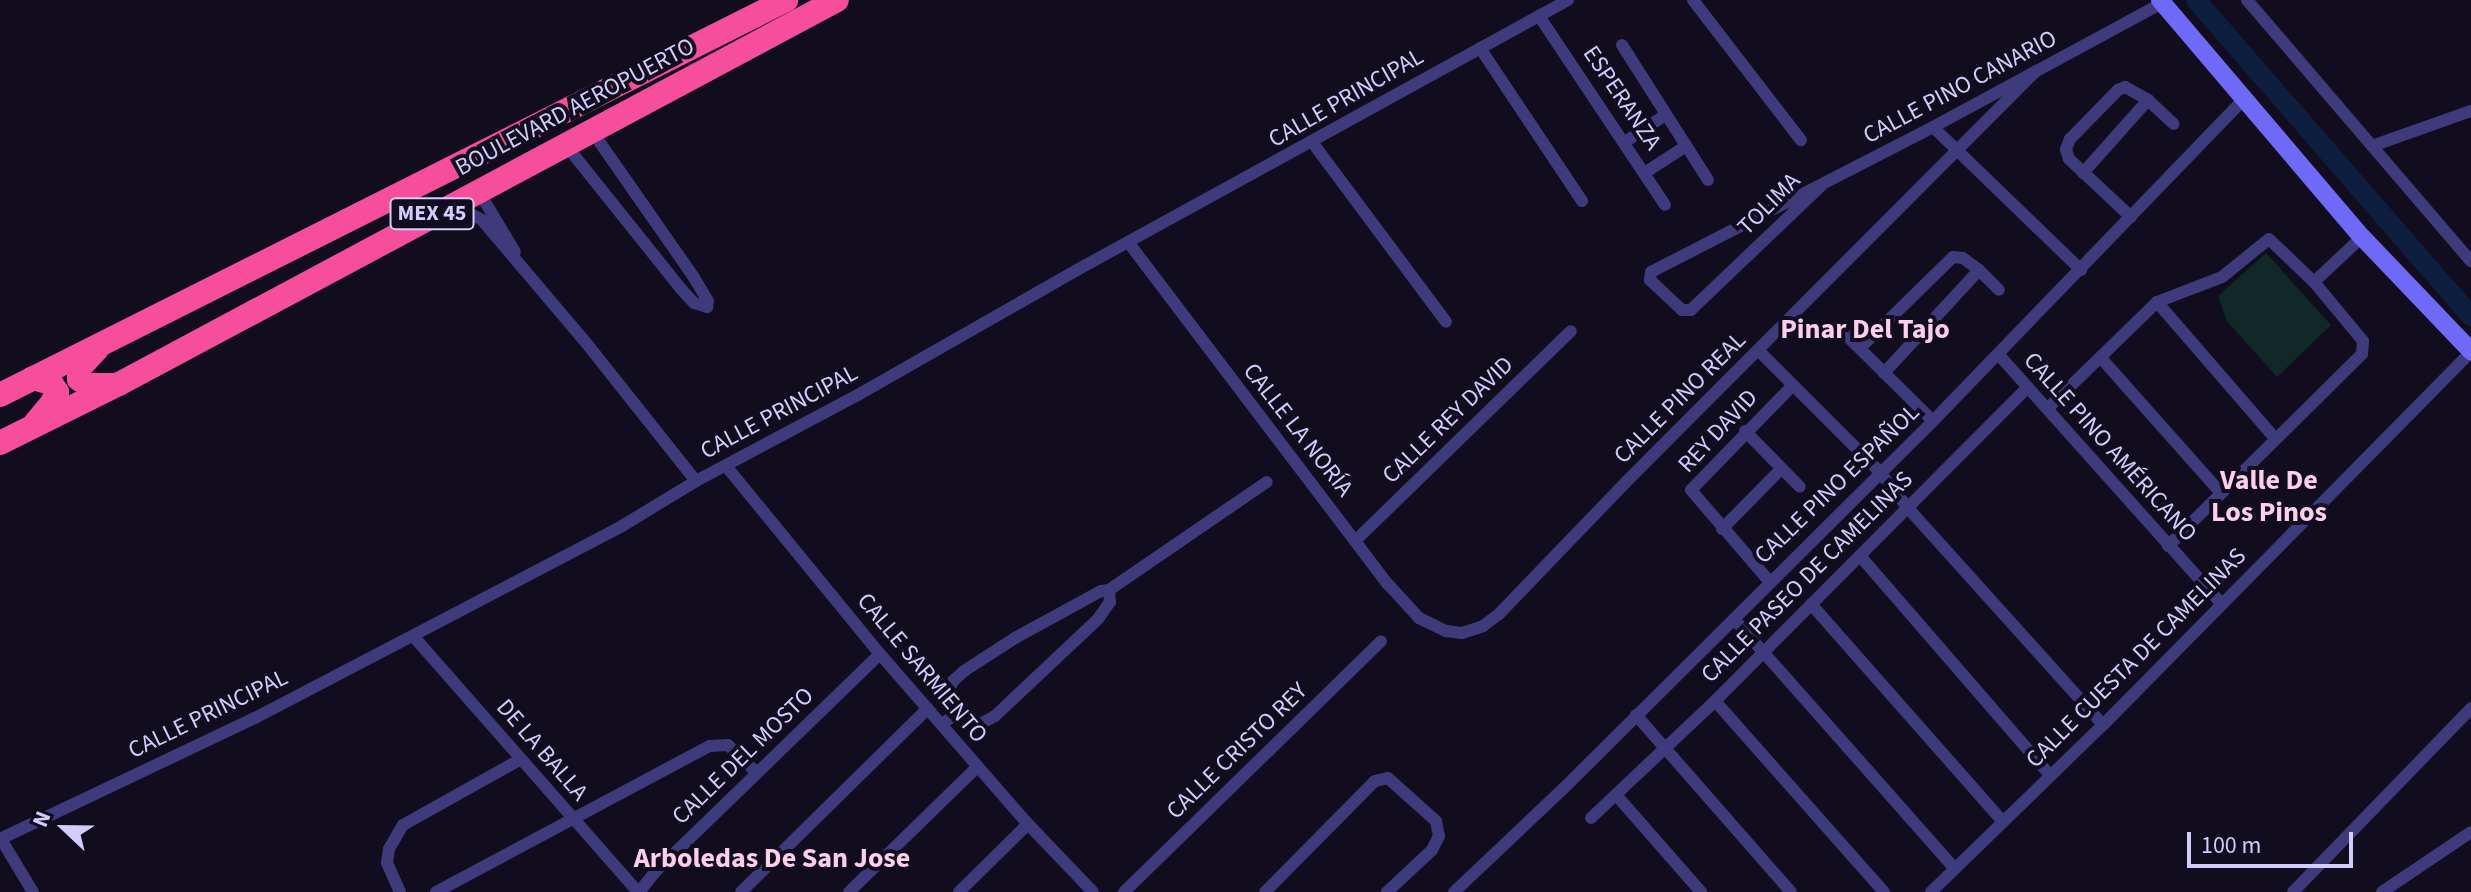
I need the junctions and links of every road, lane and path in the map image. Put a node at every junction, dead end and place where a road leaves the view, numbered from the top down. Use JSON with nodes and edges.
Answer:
{"nodes":[{"id":1,"x":786,"y":0,"type":"edge"},
{"id":2,"x":837,"y":0,"type":"edge"},
{"id":3,"x":1568,"y":0,"type":"edge"},
{"id":4,"x":1693,"y":0,"type":"edge"},
{"id":5,"x":2247,"y":0,"type":"edge"},
{"id":6,"x":2161,"y":2,"type":"edge"},
{"id":7,"x":1539,"y":16,"type":"junction"},
{"id":8,"x":1622,"y":45,"type":"dead end"},
{"id":9,"x":1480,"y":48,"type":"junction"},
{"id":10,"x":2036,"y":71,"type":"junction"},
{"id":11,"x":2244,"y":99,"type":"junction"},
{"id":12,"x":2148,"y":100,"type":"junction"},
{"id":13,"x":2471,"y":111,"type":"edge"},
{"id":14,"x":1665,"y":115,"type":"junction"},
{"id":15,"x":2174,"y":124,"type":"dead end"},
{"id":16,"x":1933,"y":127,"type":"junction"},
{"id":17,"x":591,"y":130,"type":"junction"},
{"id":18,"x":1801,"y":140,"type":"dead end"},
{"id":19,"x":1312,"y":142,"type":"junction"},
{"id":20,"x":1625,"y":142,"type":"junction"},
{"id":21,"x":565,"y":144,"type":"junction"},
{"id":22,"x":1686,"y":146,"type":"junction"},
{"id":23,"x":2372,"y":146,"type":"junction"},
{"id":24,"x":1957,"y":149,"type":"junction"},
{"id":25,"x":1646,"y":172,"type":"junction"},
{"id":26,"x":2083,"y":173,"type":"junction"},
{"id":27,"x":1708,"y":180,"type":"dead end"},
{"id":28,"x":1821,"y":186,"type":"junction"},
{"id":29,"x":478,"y":190,"type":"junction"},
{"id":30,"x":1582,"y":201,"type":"dead end"},
{"id":31,"x":451,"y":204,"type":"junction"},
{"id":32,"x":1665,"y":205,"type":"dead end"},
{"id":33,"x":2131,"y":217,"type":"junction"},
{"id":34,"x":2362,"y":237,"type":"junction"},
{"id":35,"x":1128,"y":242,"type":"junction"},
{"id":36,"x":2471,"y":261,"type":"edge"},
{"id":37,"x":1979,"y":270,"type":"junction"},
{"id":38,"x":2081,"y":270,"type":"junction"},
{"id":39,"x":528,"y":276,"type":"junction"},
{"id":40,"x":2314,"y":282,"type":"junction"},
{"id":41,"x":1999,"y":290,"type":"dead end"},
{"id":42,"x":2157,"y":302,"type":"junction"},
{"id":43,"x":1446,"y":322,"type":"dead end"},
{"id":44,"x":1571,"y":331,"type":"dead end"},
{"id":45,"x":1842,"y":331,"type":"dead end"},
{"id":46,"x":112,"y":337,"type":"junction"},
{"id":47,"x":1860,"y":348,"type":"junction"},
{"id":48,"x":1759,"y":351,"type":"junction"},
{"id":49,"x":2471,"y":351,"type":"edge"},
{"id":50,"x":1999,"y":355,"type":"junction"},
{"id":51,"x":2101,"y":358,"type":"junction"},
{"id":52,"x":1884,"y":373,"type":"junction"},
{"id":53,"x":33,"y":378,"type":"junction"},
{"id":54,"x":119,"y":384,"type":"junction"},
{"id":55,"x":1793,"y":385,"type":"junction"},
{"id":56,"x":2028,"y":387,"type":"junction"},
{"id":57,"x":0,"y":395,"type":"edge"},
{"id":58,"x":2048,"y":408,"type":"junction"},
{"id":59,"x":1933,"y":421,"type":"junction"},
{"id":60,"x":28,"y":429,"type":"junction"},
{"id":61,"x":1745,"y":431,"type":"junction"},
{"id":62,"x":2275,"y":438,"type":"junction"},
{"id":63,"x":0,"y":443,"type":"edge"},
{"id":64,"x":726,"y":466,"type":"junction"},
{"id":65,"x":1781,"y":469,"type":"junction"},
{"id":66,"x":1879,"y":471,"type":"junction"},
{"id":67,"x":696,"y":481,"type":"junction"},
{"id":68,"x":1267,"y":482,"type":"dead end"},
{"id":69,"x":1800,"y":487,"type":"dead end"},
{"id":70,"x":2221,"y":493,"type":"junction"},
{"id":71,"x":1907,"y":507,"type":"junction"},
{"id":72,"x":1722,"y":529,"type":"junction"},
{"id":73,"x":1355,"y":541,"type":"junction"},
{"id":74,"x":2168,"y":546,"type":"junction"},
{"id":75,"x":1861,"y":557,"type":"junction"},
{"id":76,"x":1769,"y":581,"type":"junction"},
{"id":77,"x":1109,"y":590,"type":"junction"},
{"id":78,"x":1811,"y":604,"type":"junction"},
{"id":79,"x":2222,"y":604,"type":"junction"},
{"id":80,"x":1734,"y":619,"type":"junction"},
{"id":81,"x":1446,"y":631,"type":"joint"},
{"id":82,"x":414,"y":637,"type":"junction"},
{"id":83,"x":1381,"y":641,"type":"dead end"},
{"id":84,"x":1762,"y":652,"type":"junction"},
{"id":85,"x":880,"y":654,"type":"junction"},
{"id":86,"x":1715,"y":701,"type":"junction"},
{"id":87,"x":928,"y":708,"type":"junction"},
{"id":88,"x":2471,"y":708,"type":"edge"},
{"id":89,"x":957,"y":712,"type":"junction"},
{"id":90,"x":1636,"y":715,"type":"junction"},
{"id":91,"x":943,"y":724,"type":"junction"},
{"id":92,"x":2103,"y":725,"type":"junction"},
{"id":93,"x":1663,"y":750,"type":"junction"},
{"id":94,"x":521,"y":759,"type":"junction"},
{"id":95,"x":977,"y":767,"type":"junction"},
{"id":96,"x":757,"y":773,"type":"junction"},
{"id":97,"x":2050,"y":775,"type":"junction"},
{"id":98,"x":1617,"y":796,"type":"junction"},
{"id":99,"x":1591,"y":818,"type":"dead end"},
{"id":100,"x":572,"y":819,"type":"junction"},
{"id":101,"x":2002,"y":821,"type":"junction"},
{"id":102,"x":1028,"y":824,"type":"junction"},
{"id":103,"x":2471,"y":832,"type":"edge"},
{"id":104,"x":0,"y":839,"type":"edge"},
{"id":105,"x":1954,"y":868,"type":"junction"},
{"id":106,"x":33,"y":892,"type":"edge"},
{"id":107,"x":400,"y":892,"type":"edge"},
{"id":108,"x":436,"y":892,"type":"edge"},
{"id":109,"x":638,"y":892,"type":"edge"},
{"id":110,"x":741,"y":892,"type":"edge"},
{"id":111,"x":849,"y":892,"type":"edge"},
{"id":112,"x":959,"y":892,"type":"edge"},
{"id":113,"x":1093,"y":892,"type":"edge"},
{"id":114,"x":1124,"y":892,"type":"edge"},
{"id":115,"x":1265,"y":892,"type":"edge"},
{"id":116,"x":1387,"y":892,"type":"edge"},
{"id":117,"x":1454,"y":892,"type":"edge"},
{"id":118,"x":1701,"y":892,"type":"edge"},
{"id":119,"x":1791,"y":892,"type":"edge"},
{"id":120,"x":1884,"y":892,"type":"edge"},
{"id":121,"x":1931,"y":892,"type":"edge"},
{"id":122,"x":2293,"y":892,"type":"edge"},
{"id":123,"x":2382,"y":892,"type":"edge"}],
"edges":[{"from":1,"to":46,"type":"highway","name":"BOULEVARD AEROPUERTO","number":"MEX 45"},
{"from":2,"to":17,"type":"highway","name":"BOULEVARD AEROPUERTO","number":"MEX 45"},
{"from":3,"to":7,"type":"street","name":"CALLE PRINCIPAL"},
{"from":4,"to":18,"type":"street"},
{"from":5,"to":23,"type":"street"},
{"from":6,"to":10,"type":"street","name":"CALLE PINO CANARIO"},
{"from":6,"to":11,"type":"main road"},
{"from":7,"to":9,"type":"street","name":"CALLE PRINCIPAL"},
{"from":7,"to":20,"type":"street","name":"ESPERANZA"},
{"from":8,"to":14,"type":"street"},
{"from":9,"to":19,"type":"street","name":"CALLE PRINCIPAL"},
{"from":9,"to":30,"type":"street"},
{"from":10,"to":16,"type":"street","name":"CALLE PINO CANARIO"},
{"from":10,"to":24,"type":"street","name":"CALLE PINO REAL"},
{"from":11,"to":33,"type":"street","name":"CALLE PINO ESPAÑOL"},
{"from":11,"to":34,"type":"main road"},
{"from":12,"to":15,"type":"street"},
{"from":12,"to":26,"type":"street"},
{"from":12,"to":26,"type":"street"},
{"from":13,"to":23,"type":"street"},
{"from":14,"to":20,"type":"street"},
{"from":14,"to":22,"type":"street"},
{"from":16,"to":24,"type":"street"},
{"from":16,"to":28,"type":"street","name":"CALLE PINO CANARIO"},
{"from":17,"to":21,"type":"highway","name":"BOULEVARD AEROPUERTO","number":"MEX 45"},
{"from":17,"to":21,"type":"street"},
{"from":19,"to":35,"type":"street","name":"CALLE PRINCIPAL"},
{"from":19,"to":43,"type":"street"},
{"from":20,"to":25,"type":"street","name":"ESPERANZA"},
{"from":21,"to":29,"type":"highway","name":"BOULEVARD AEROPUERTO","number":"MEX 45"},
{"from":22,"to":25,"type":"street"},
{"from":22,"to":27,"type":"street"},
{"from":23,"to":36,"type":"street"},
{"from":24,"to":38,"type":"street"},
{"from":24,"to":48,"type":"street","name":"CALLE PINO REAL"},
{"from":25,"to":32,"type":"street","name":"ESPERANZA"},
{"from":26,"to":33,"type":"street"},
{"from":28,"to":28,"type":"street","name":"TOLIMA"},
{"from":29,"to":31,"type":"highway","name":"BOULEVARD AEROPUERTO","number":"MEX 45"},
{"from":29,"to":39,"type":"street"},
{"from":31,"to":39,"type":"street"},
{"from":31,"to":54,"type":"highway","name":"BOULEVARD AEROPUERTO","number":"MEX 45"},
{"from":33,"to":38,"type":"street","name":"CALLE PINO ESPAÑOL"},
{"from":34,"to":40,"type":"street"},
{"from":34,"to":49,"type":"main road"},
{"from":35,"to":64,"type":"street","name":"CALLE PRINCIPAL"},
{"from":35,"to":73,"type":"street","name":"CALLE LA NORÍA"},
{"from":37,"to":41,"type":"street"},
{"from":37,"to":47,"type":"street"},
{"from":37,"to":52,"type":"street"},
{"from":38,"to":50,"type":"street","name":"CALLE PINO ESPAÑOL"},
{"from":39,"to":67,"type":"street"},
{"from":40,"to":42,"type":"street"},
{"from":40,"to":62,"type":"street"},
{"from":42,"to":51,"type":"street"},
{"from":42,"to":62,"type":"street"},
{"from":44,"to":73,"type":"street","name":"CALLE REY DAVID"},
{"from":45,"to":47,"type":"street"},
{"from":46,"to":53,"type":"highway","name":"BOULEVARD AEROPUERTO","number":"MEX 45"},
{"from":46,"to":54,"type":"highway"},
{"from":47,"to":52,"type":"street"},
{"from":48,"to":55,"type":"street"},
{"from":48,"to":81,"type":"street","name":"CALLE PINO REAL"},
{"from":49,"to":79,"type":"street","name":"CALLE CUESTA DE CAMELINAS"},
{"from":50,"to":56,"type":"street","name":"CALLE PINO AMÉRICANO"},
{"from":50,"to":59,"type":"street","name":"CALLE PINO ESPAÑOL"},
{"from":51,"to":58,"type":"street"},
{"from":51,"to":70,"type":"street"},
{"from":52,"to":59,"type":"street"},
{"from":53,"to":57,"type":"highway","name":"BOULEVARD AEROPUERTO","number":"MEX 45"},
{"from":53,"to":60,"type":"highway"},
{"from":54,"to":60,"type":"highway","name":"BOULEVARD AEROPUERTO","number":"MEX 45"},
{"from":55,"to":61,"type":"street","name":"REY DAVID"},
{"from":55,"to":66,"type":"street"},
{"from":56,"to":58,"type":"street","name":"CALLE PINO AMÉRICANO"},
{"from":56,"to":71,"type":"street","name":"CALLE PASEO DE CAMELINAS"},
{"from":58,"to":74,"type":"street","name":"CALLE PINO AMÉRICANO"},
{"from":59,"to":66,"type":"street","name":"CALLE PINO ESPAÑOL"},
{"from":60,"to":63,"type":"highway","name":"BOULEVARD AEROPUERTO","number":"MEX 45"},
{"from":61,"to":65,"type":"street"},
{"from":61,"to":72,"type":"street","name":"REY DAVID"},
{"from":62,"to":70,"type":"street"},
{"from":64,"to":67,"type":"street","name":"CALLE PRINCIPAL"},
{"from":64,"to":85,"type":"street","name":"CALLE SARMIENTO"},
{"from":65,"to":69,"type":"street"},
{"from":65,"to":72,"type":"street"},
{"from":66,"to":71,"type":"street"},
{"from":66,"to":76,"type":"street","name":"CALLE PINO ESPAÑOL"},
{"from":67,"to":82,"type":"street","name":"CALLE PRINCIPAL"},
{"from":68,"to":77,"type":"street"},
{"from":70,"to":74,"type":"street"},
{"from":71,"to":75,"type":"street","name":"CALLE PASEO DE CAMELINAS"},
{"from":71,"to":92,"type":"street"},
{"from":72,"to":76,"type":"street","name":"REY DAVID"},
{"from":73,"to":81,"type":"street","name":"CALLE LA NORÍA"},
{"from":74,"to":79,"type":"street","name":"CALLE PINO AMÉRICANO"},
{"from":75,"to":78,"type":"street","name":"CALLE PASEO DE CAMELINAS"},
{"from":75,"to":97,"type":"street"},
{"from":76,"to":80,"type":"street","name":"CALLE PINO ESPAÑOL"},
{"from":77,"to":89,"type":"street"},
{"from":77,"to":89,"type":"street"},
{"from":78,"to":84,"type":"street","name":"CALLE PASEO DE CAMELINAS"},
{"from":78,"to":101,"type":"street"},
{"from":79,"to":92,"type":"street","name":"CALLE CUESTA DE CAMELINAS"},
{"from":80,"to":84,"type":"street"},
{"from":80,"to":90,"type":"street","name":"CALLE PINO ESPAÑOL"},
{"from":82,"to":94,"type":"street","name":"DE LA BALLA"},
{"from":82,"to":104,"type":"street","name":"CALLE PRINCIPAL"},
{"from":83,"to":114,"type":"street","name":"CALLE CRISTO REY"},
{"from":84,"to":86,"type":"street","name":"CALLE PASEO DE CAMELINAS"},
{"from":84,"to":105,"type":"street"},
{"from":85,"to":87,"type":"street","name":"CALLE SARMIENTO"},
{"from":85,"to":96,"type":"street","name":"CALLE DEL MOSTO"},
{"from":86,"to":93,"type":"street","name":"CALLE PASEO DE CAMELINAS"},
{"from":86,"to":120,"type":"street"},
{"from":87,"to":91,"type":"street","name":"CALLE SARMIENTO"},
{"from":87,"to":110,"type":"street"},
{"from":88,"to":122,"type":"street"},
{"from":89,"to":91,"type":"street"},
{"from":90,"to":93,"type":"street"},
{"from":90,"to":117,"type":"street","name":"CALLE PINO ESPAÑOL"},
{"from":91,"to":95,"type":"street","name":"CALLE SARMIENTO"},
{"from":92,"to":97,"type":"street","name":"CALLE CUESTA DE CAMELINAS"},
{"from":93,"to":98,"type":"street","name":"CALLE PASEO DE CAMELINAS"},
{"from":93,"to":119,"type":"street"},
{"from":94,"to":100,"type":"street","name":"DE LA BALLA"},
{"from":94,"to":107,"type":"street"},
{"from":95,"to":102,"type":"street","name":"CALLE SARMIENTO"},
{"from":95,"to":111,"type":"street"},
{"from":96,"to":100,"type":"street"},
{"from":96,"to":109,"type":"street","name":"CALLE DEL MOSTO"},
{"from":97,"to":101,"type":"street","name":"CALLE CUESTA DE CAMELINAS"},
{"from":98,"to":99,"type":"street","name":"CALLE PASEO DE CAMELINAS"},
{"from":98,"to":118,"type":"street"},
{"from":100,"to":108,"type":"street"},
{"from":100,"to":109,"type":"street","name":"DE LA BALLA"},
{"from":101,"to":105,"type":"street","name":"CALLE CUESTA DE CAMELINAS"},
{"from":102,"to":112,"type":"street"},
{"from":102,"to":113,"type":"street","name":"CALLE SARMIENTO"},
{"from":103,"to":123,"type":"street"},
{"from":104,"to":106,"type":"street"},
{"from":105,"to":121,"type":"street","name":"CALLE CUESTA DE CAMELINAS"},
{"from":115,"to":116,"type":"street"}]}
